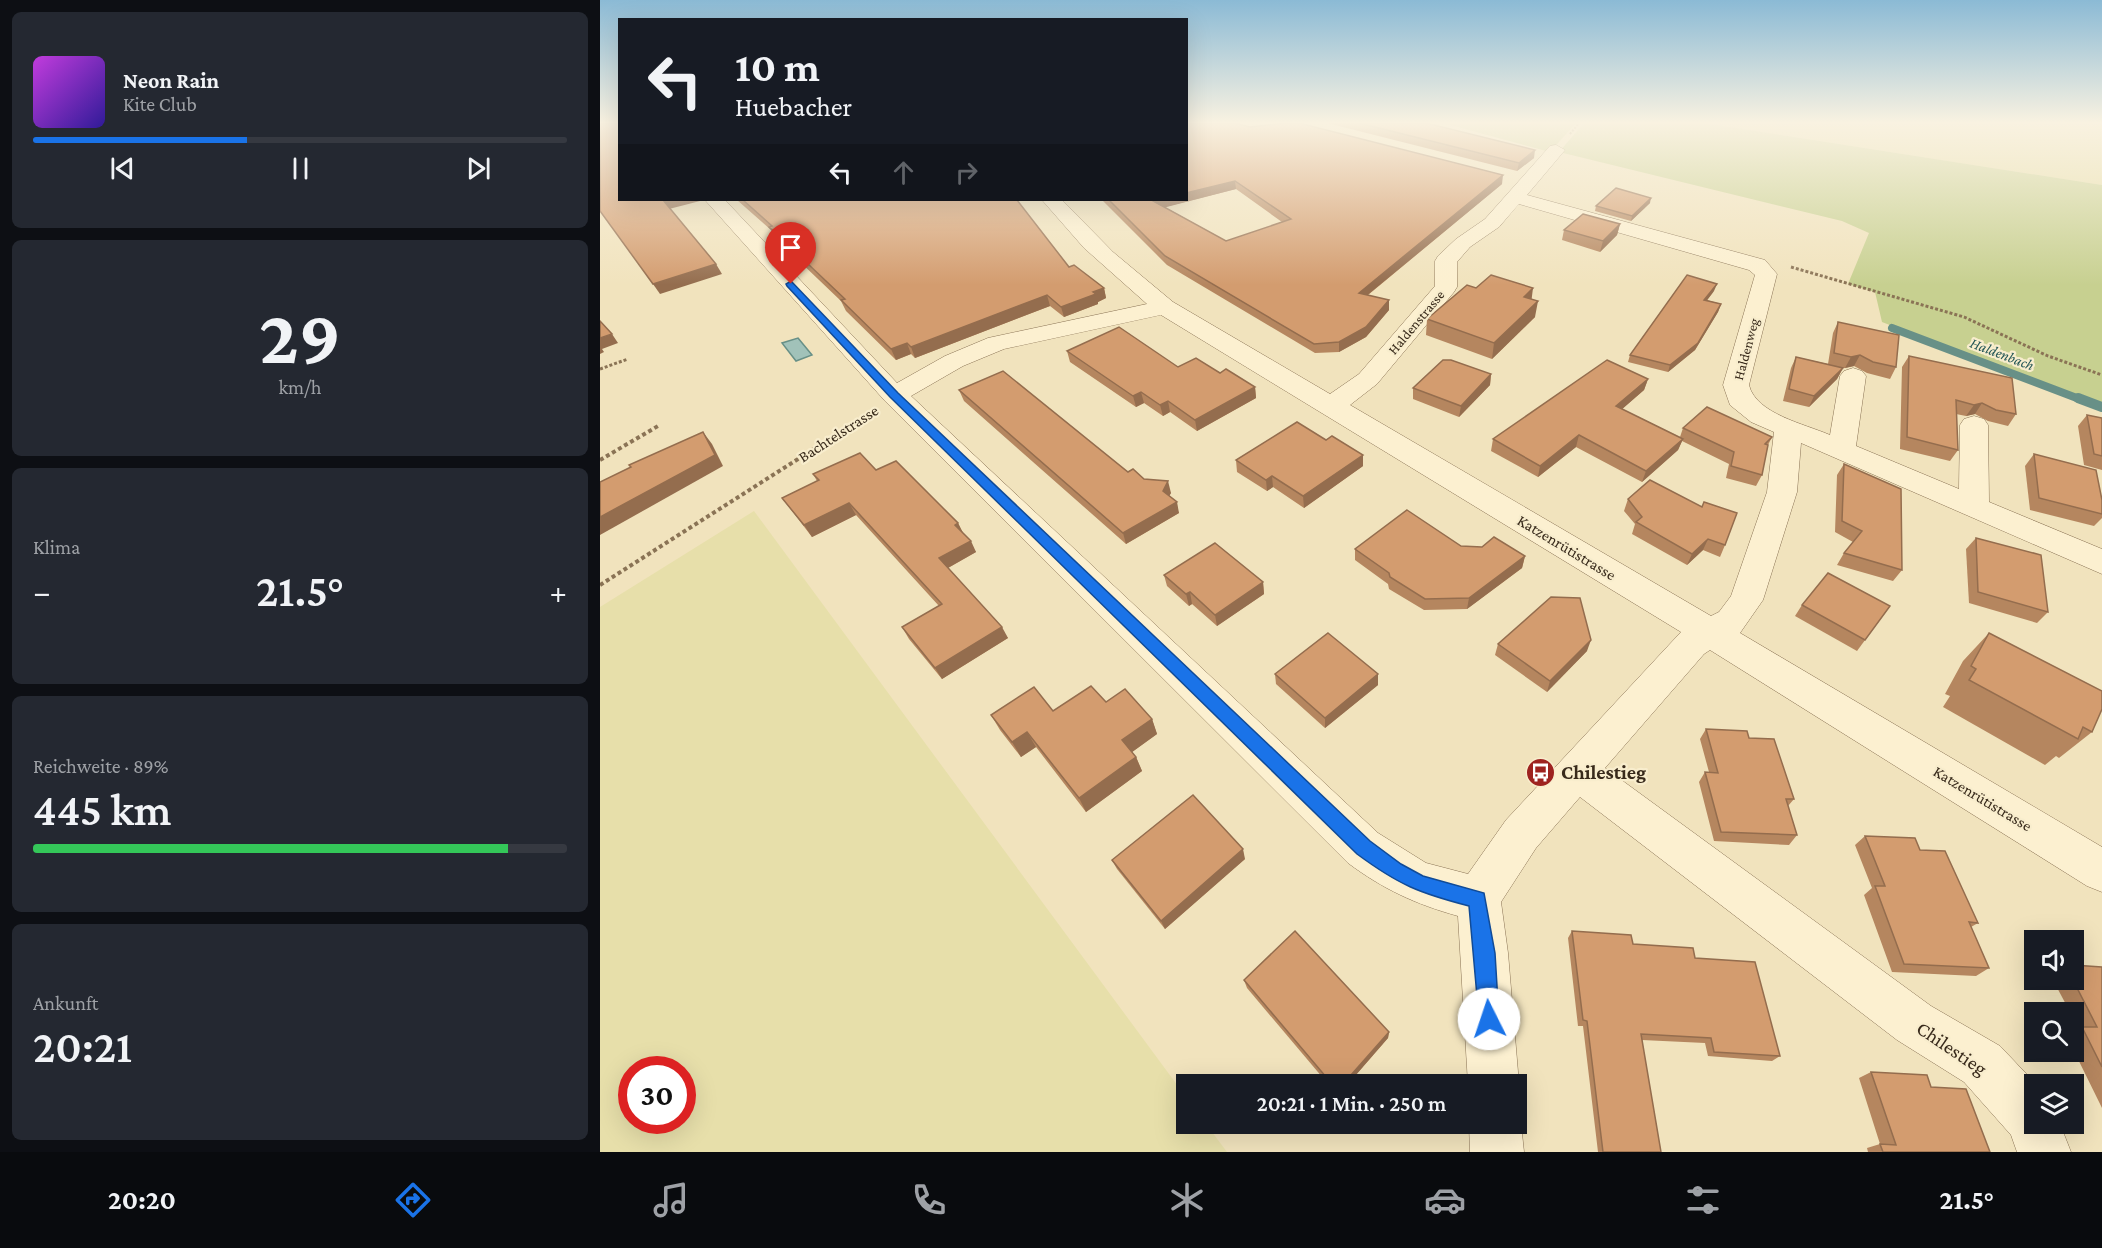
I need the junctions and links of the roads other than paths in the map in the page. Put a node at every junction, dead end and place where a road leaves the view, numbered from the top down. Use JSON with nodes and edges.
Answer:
{"nodes":[{"id":1,"x":1526,"y":177,"type":"edge"},
{"id":2,"x":1515,"y":187,"type":"junction"},
{"id":3,"x":717,"y":201,"type":"edge"},
{"id":4,"x":1053,"y":201,"type":"edge"},
{"id":5,"x":1165,"y":307,"type":"junction"},
{"id":6,"x":1853,"y":376,"type":"edge"},
{"id":7,"x":894,"y":395,"type":"junction"},
{"id":8,"x":1331,"y":406,"type":"junction"},
{"id":9,"x":1974,"y":425,"type":"dead end"},
{"id":10,"x":1788,"y":428,"type":"junction"},
{"id":11,"x":1840,"y":450,"type":"junction"},
{"id":12,"x":1974,"y":507,"type":"junction"},
{"id":13,"x":2102,"y":562,"type":"edge"},
{"id":14,"x":1709,"y":632,"type":"junction"},
{"id":15,"x":1577,"y":771,"type":"junction"},
{"id":16,"x":2102,"y":871,"type":"edge"},
{"id":17,"x":1478,"y":899,"type":"junction"},
{"id":18,"x":1492,"y":1074,"type":"edge"},
{"id":19,"x":1496,"y":1134,"type":"edge"},
{"id":20,"x":1497,"y":1152,"type":"edge"},
{"id":21,"x":2044,"y":1152,"type":"edge"}],
"edges":[{"from":1,"to":2,"type":"street","name":"Haldenstrasse"},
{"from":2,"to":8,"type":"street","name":"Haldenstrasse"},
{"from":2,"to":10,"type":"street","name":"Haldenweg"},
{"from":3,"to":7,"type":"street"},
{"from":4,"to":5,"type":"street","name":"Katzenrütistrasse"},
{"from":5,"to":7,"type":"street","name":"Bachtelstrasse"},
{"from":5,"to":8,"type":"street","name":"Katzenrütistrasse"},
{"from":6,"to":11,"type":"street"},
{"from":7,"to":17,"type":"street"},
{"from":8,"to":14,"type":"street","name":"Katzenrütistrasse"},
{"from":9,"to":12,"type":"street"},
{"from":10,"to":11,"type":"street","name":"Haldenweg"},
{"from":10,"to":14,"type":"street"},
{"from":11,"to":12,"type":"street","name":"Haldenweg"},
{"from":12,"to":13,"type":"street","name":"Haldenweg"},
{"from":14,"to":15,"type":"street"},
{"from":14,"to":16,"type":"street","name":"Katzenrütistrasse"},
{"from":15,"to":17,"type":"street"},
{"from":15,"to":21,"type":"street","name":"Chilestieg"},
{"from":17,"to":18,"type":"street"},
{"from":19,"to":20,"type":"street"}]}
